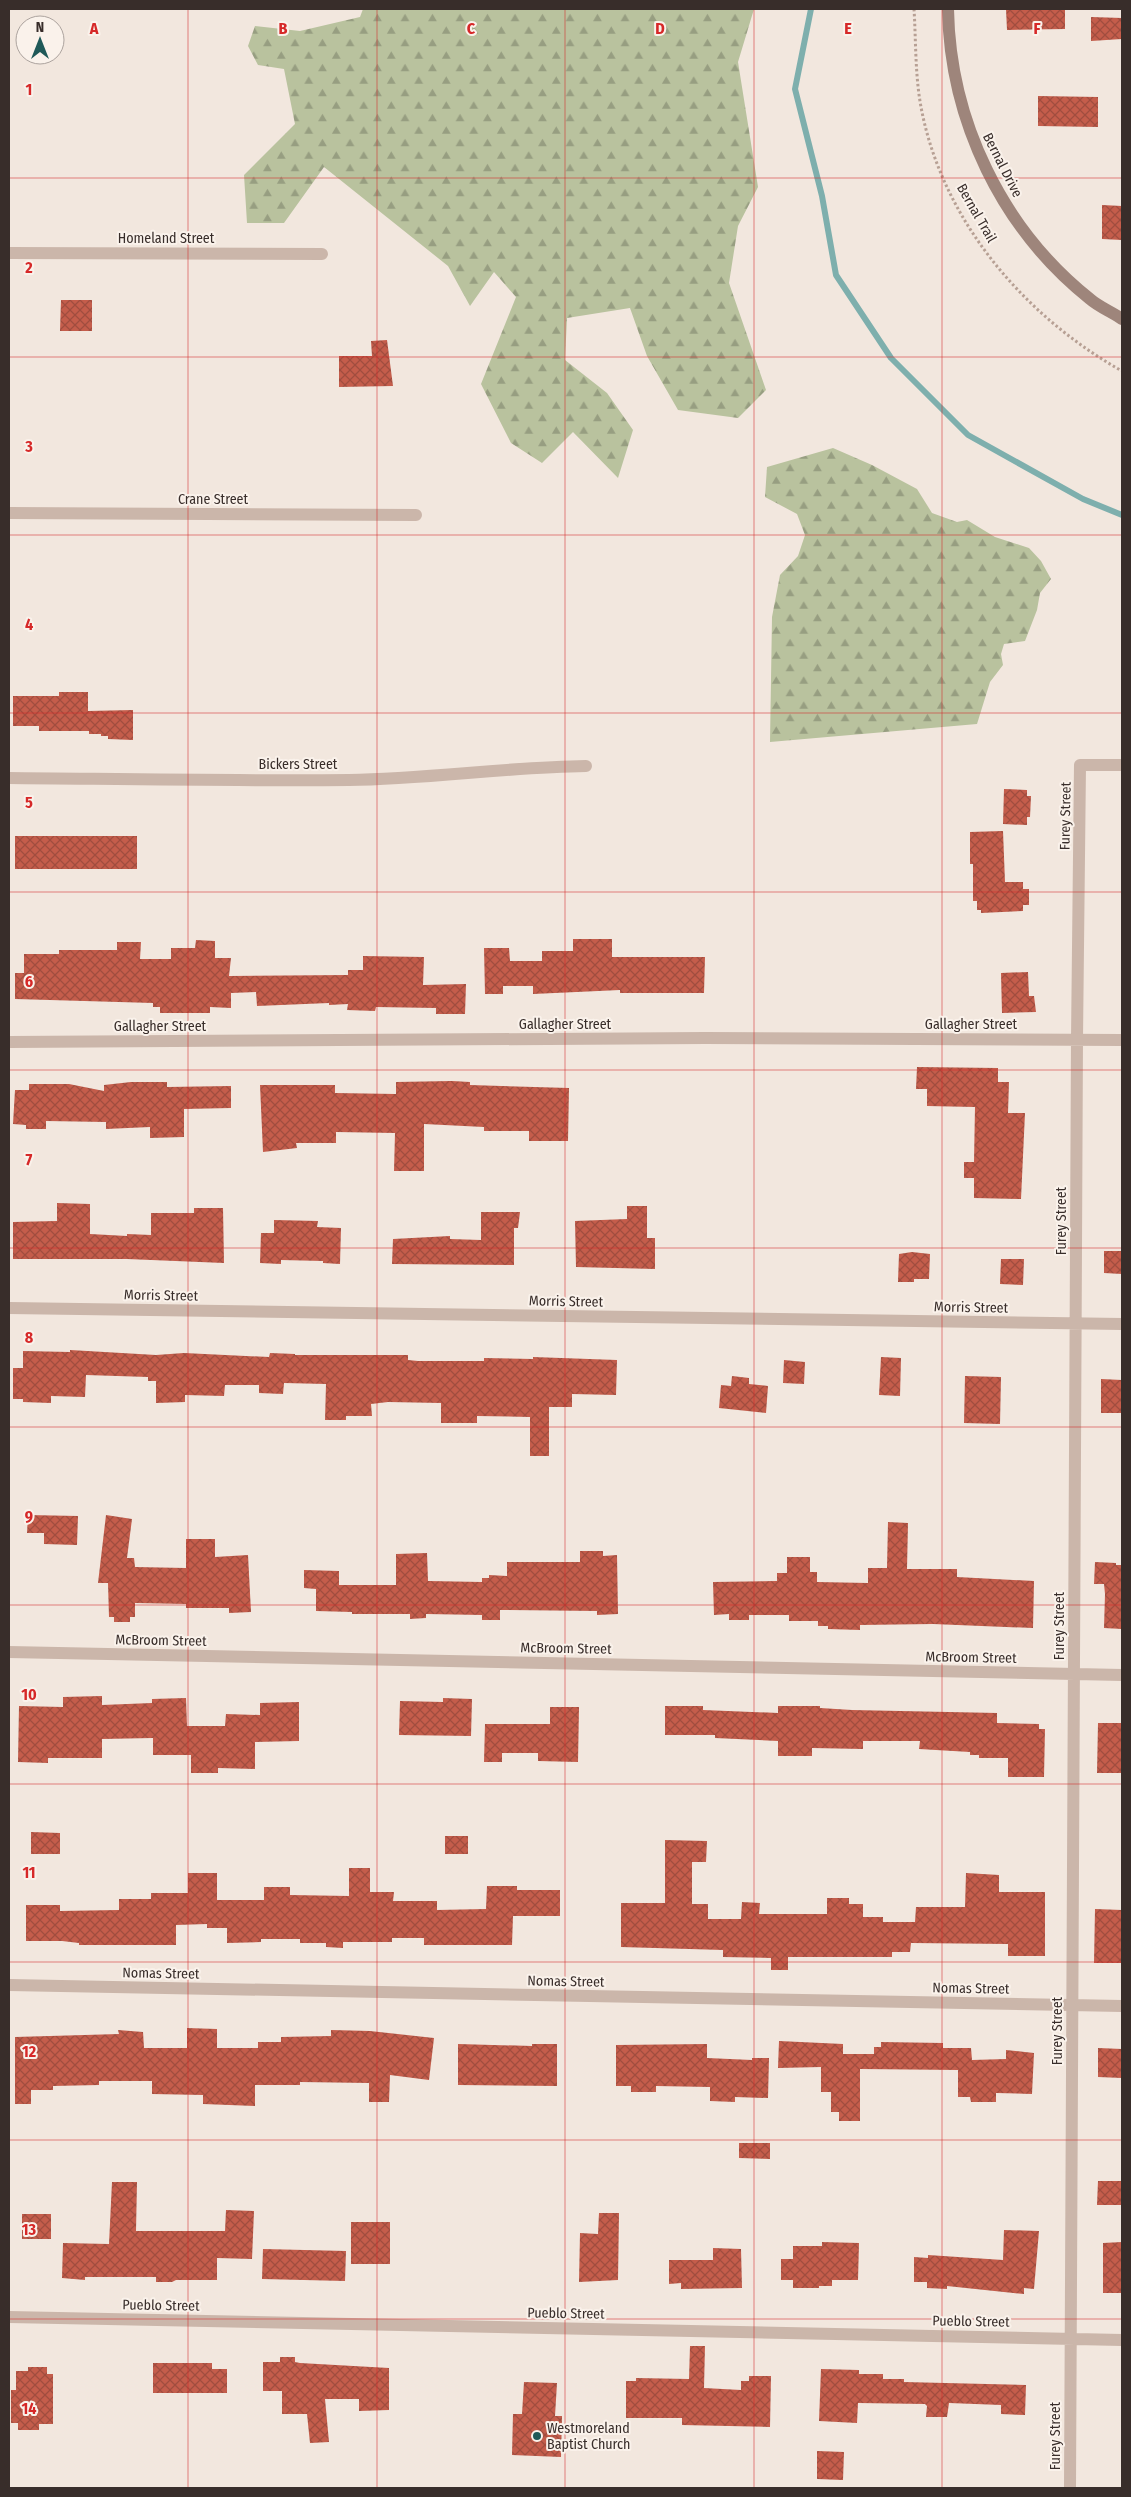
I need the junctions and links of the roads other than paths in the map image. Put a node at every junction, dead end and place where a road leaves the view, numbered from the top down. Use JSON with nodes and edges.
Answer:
{"nodes":[{"id":1,"x":948,"y":9,"type":"edge"},
{"id":2,"x":9,"y":253,"type":"edge"},
{"id":3,"x":322,"y":254,"type":"dead end"},
{"id":4,"x":1122,"y":319,"type":"edge"},
{"id":5,"x":9,"y":513,"type":"edge"},
{"id":6,"x":416,"y":515,"type":"dead end"},
{"id":7,"x":1122,"y":765,"type":"edge"},
{"id":8,"x":586,"y":766,"type":"dead end"},
{"id":9,"x":9,"y":778,"type":"edge"},
{"id":10,"x":1077,"y":1039,"type":"junction"},
{"id":11,"x":1122,"y":1040,"type":"edge"},
{"id":12,"x":9,"y":1042,"type":"edge"},
{"id":13,"x":9,"y":1308,"type":"edge"},
{"id":14,"x":1076,"y":1324,"type":"junction"},
{"id":15,"x":1122,"y":1324,"type":"edge"},
{"id":16,"x":9,"y":1652,"type":"edge"},
{"id":17,"x":1074,"y":1674,"type":"junction"},
{"id":18,"x":1122,"y":1675,"type":"edge"},
{"id":19,"x":9,"y":1985,"type":"edge"},
{"id":20,"x":1072,"y":2005,"type":"junction"},
{"id":21,"x":1122,"y":2006,"type":"edge"},
{"id":22,"x":9,"y":2317,"type":"edge"},
{"id":23,"x":1071,"y":2338,"type":"junction"},
{"id":24,"x":1122,"y":2340,"type":"edge"},
{"id":25,"x":1070,"y":2488,"type":"edge"}],
"edges":[{"from":1,"to":4,"type":"street","name":"Bernal Drive"},
{"from":2,"to":3,"type":"street","name":"Homeland Street"},
{"from":5,"to":6,"type":"street","name":"Crane Street"},
{"from":7,"to":10,"type":"street","name":"Furey Street"},
{"from":8,"to":9,"type":"street","name":"Bickers Street"},
{"from":10,"to":11,"type":"street","name":"Gallagher Street"},
{"from":10,"to":12,"type":"street","name":"Gallagher Street"},
{"from":10,"to":14,"type":"street","name":"Furey Street"},
{"from":13,"to":14,"type":"street","name":"Morris Street"},
{"from":14,"to":15,"type":"street","name":"Morris Street"},
{"from":14,"to":17,"type":"street","name":"Furey Street"},
{"from":16,"to":17,"type":"street","name":"McBroom Street"},
{"from":17,"to":18,"type":"street","name":"McBroom Street"},
{"from":17,"to":20,"type":"street","name":"Furey Street"},
{"from":19,"to":20,"type":"street","name":"Nomas Street"},
{"from":20,"to":21,"type":"street","name":"Nomas Street"},
{"from":20,"to":23,"type":"street","name":"Furey Street"},
{"from":22,"to":23,"type":"street","name":"Pueblo Street"},
{"from":23,"to":24,"type":"street","name":"Pueblo Street"},
{"from":23,"to":25,"type":"street","name":"Furey Street"}]}
